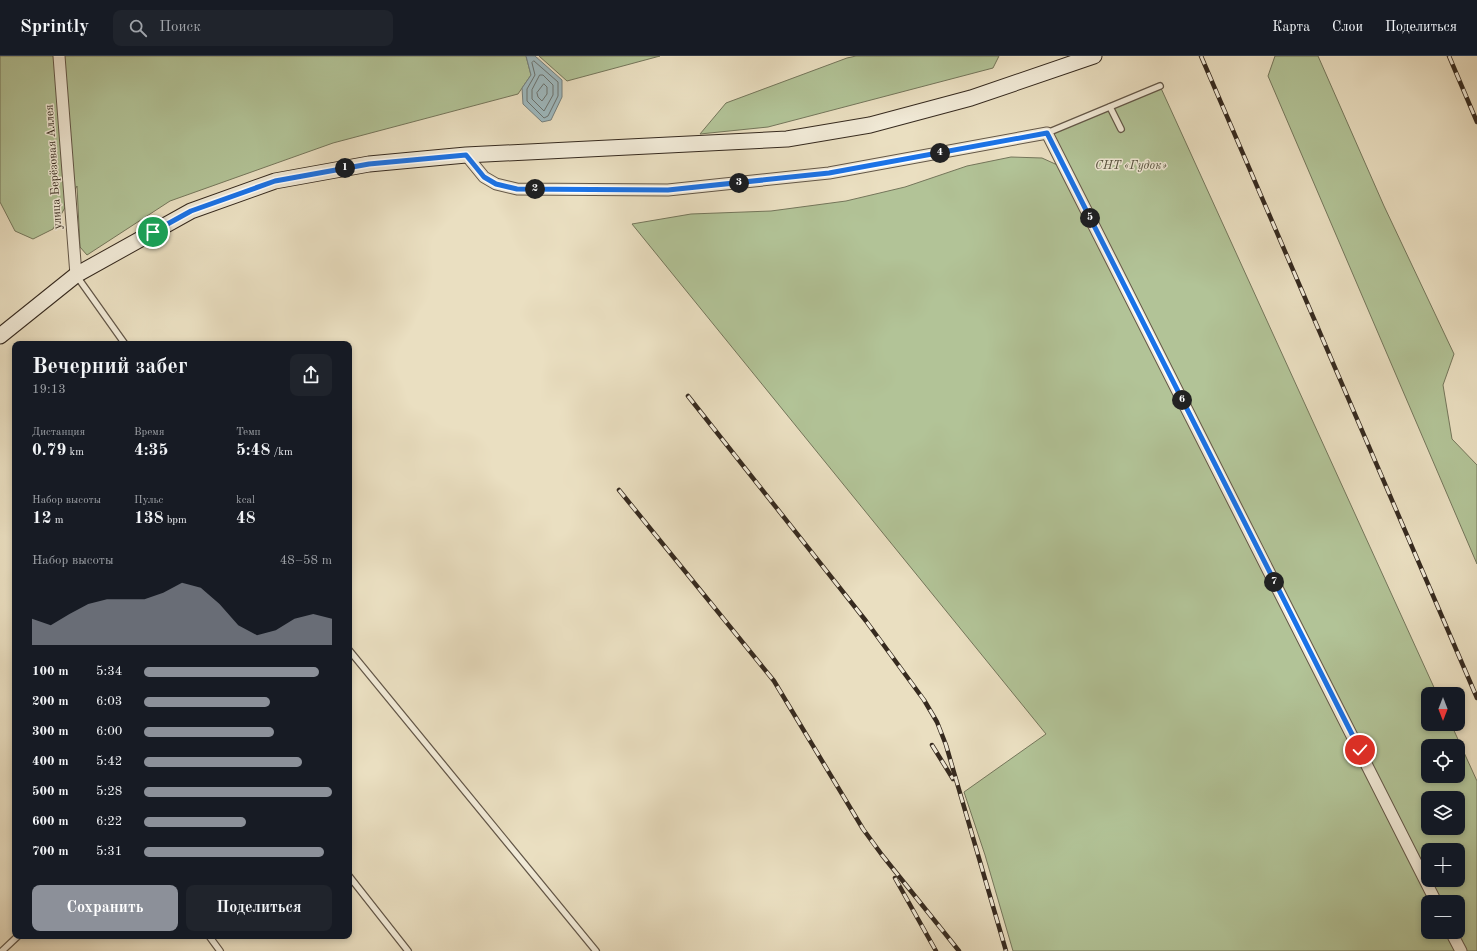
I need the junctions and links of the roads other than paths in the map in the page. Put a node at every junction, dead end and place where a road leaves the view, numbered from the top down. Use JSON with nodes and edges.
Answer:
{"nodes":[{"id":1,"x":59,"y":56,"type":"edge"},
{"id":2,"x":1094,"y":56,"type":"edge"},
{"id":3,"x":1160,"y":86,"type":"dead end"},
{"id":4,"x":1110,"y":107,"type":"junction"},
{"id":5,"x":1121,"y":129,"type":"dead end"},
{"id":6,"x":1047,"y":133,"type":"junction"},
{"id":7,"x":466,"y":155,"type":"junction"},
{"id":8,"x":76,"y":275,"type":"junction"},
{"id":9,"x":0,"y":336,"type":"edge"},
{"id":10,"x":123,"y":341,"type":"edge"},
{"id":11,"x":352,"y":654,"type":"edge"},
{"id":12,"x":352,"y":880,"type":"edge"},
{"id":13,"x":1432,"y":895,"type":"edge"},
{"id":14,"x":15,"y":939,"type":"edge"},
{"id":15,"x":211,"y":939,"type":"edge"},
{"id":16,"x":1455,"y":939,"type":"edge"},
{"id":17,"x":2,"y":951,"type":"edge"},
{"id":18,"x":220,"y":951,"type":"edge"},
{"id":19,"x":408,"y":951,"type":"edge"},
{"id":20,"x":596,"y":951,"type":"edge"},
{"id":21,"x":1461,"y":951,"type":"edge"}],
"edges":[{"from":1,"to":8,"type":"street","name":"улица Берёзовая Аллея"},
{"from":2,"to":7,"type":"street"},
{"from":3,"to":4,"type":"lane"},
{"from":4,"to":5,"type":"lane"},
{"from":4,"to":6,"type":"lane"},
{"from":6,"to":7,"type":"street"},
{"from":6,"to":13,"type":"street"},
{"from":7,"to":8,"type":"street"},
{"from":8,"to":9,"type":"street"},
{"from":8,"to":10,"type":"lane"},
{"from":11,"to":20,"type":"lane"},
{"from":12,"to":19,"type":"lane"},
{"from":14,"to":17,"type":"lane"},
{"from":15,"to":18,"type":"lane"},
{"from":16,"to":21,"type":"street"}]}
